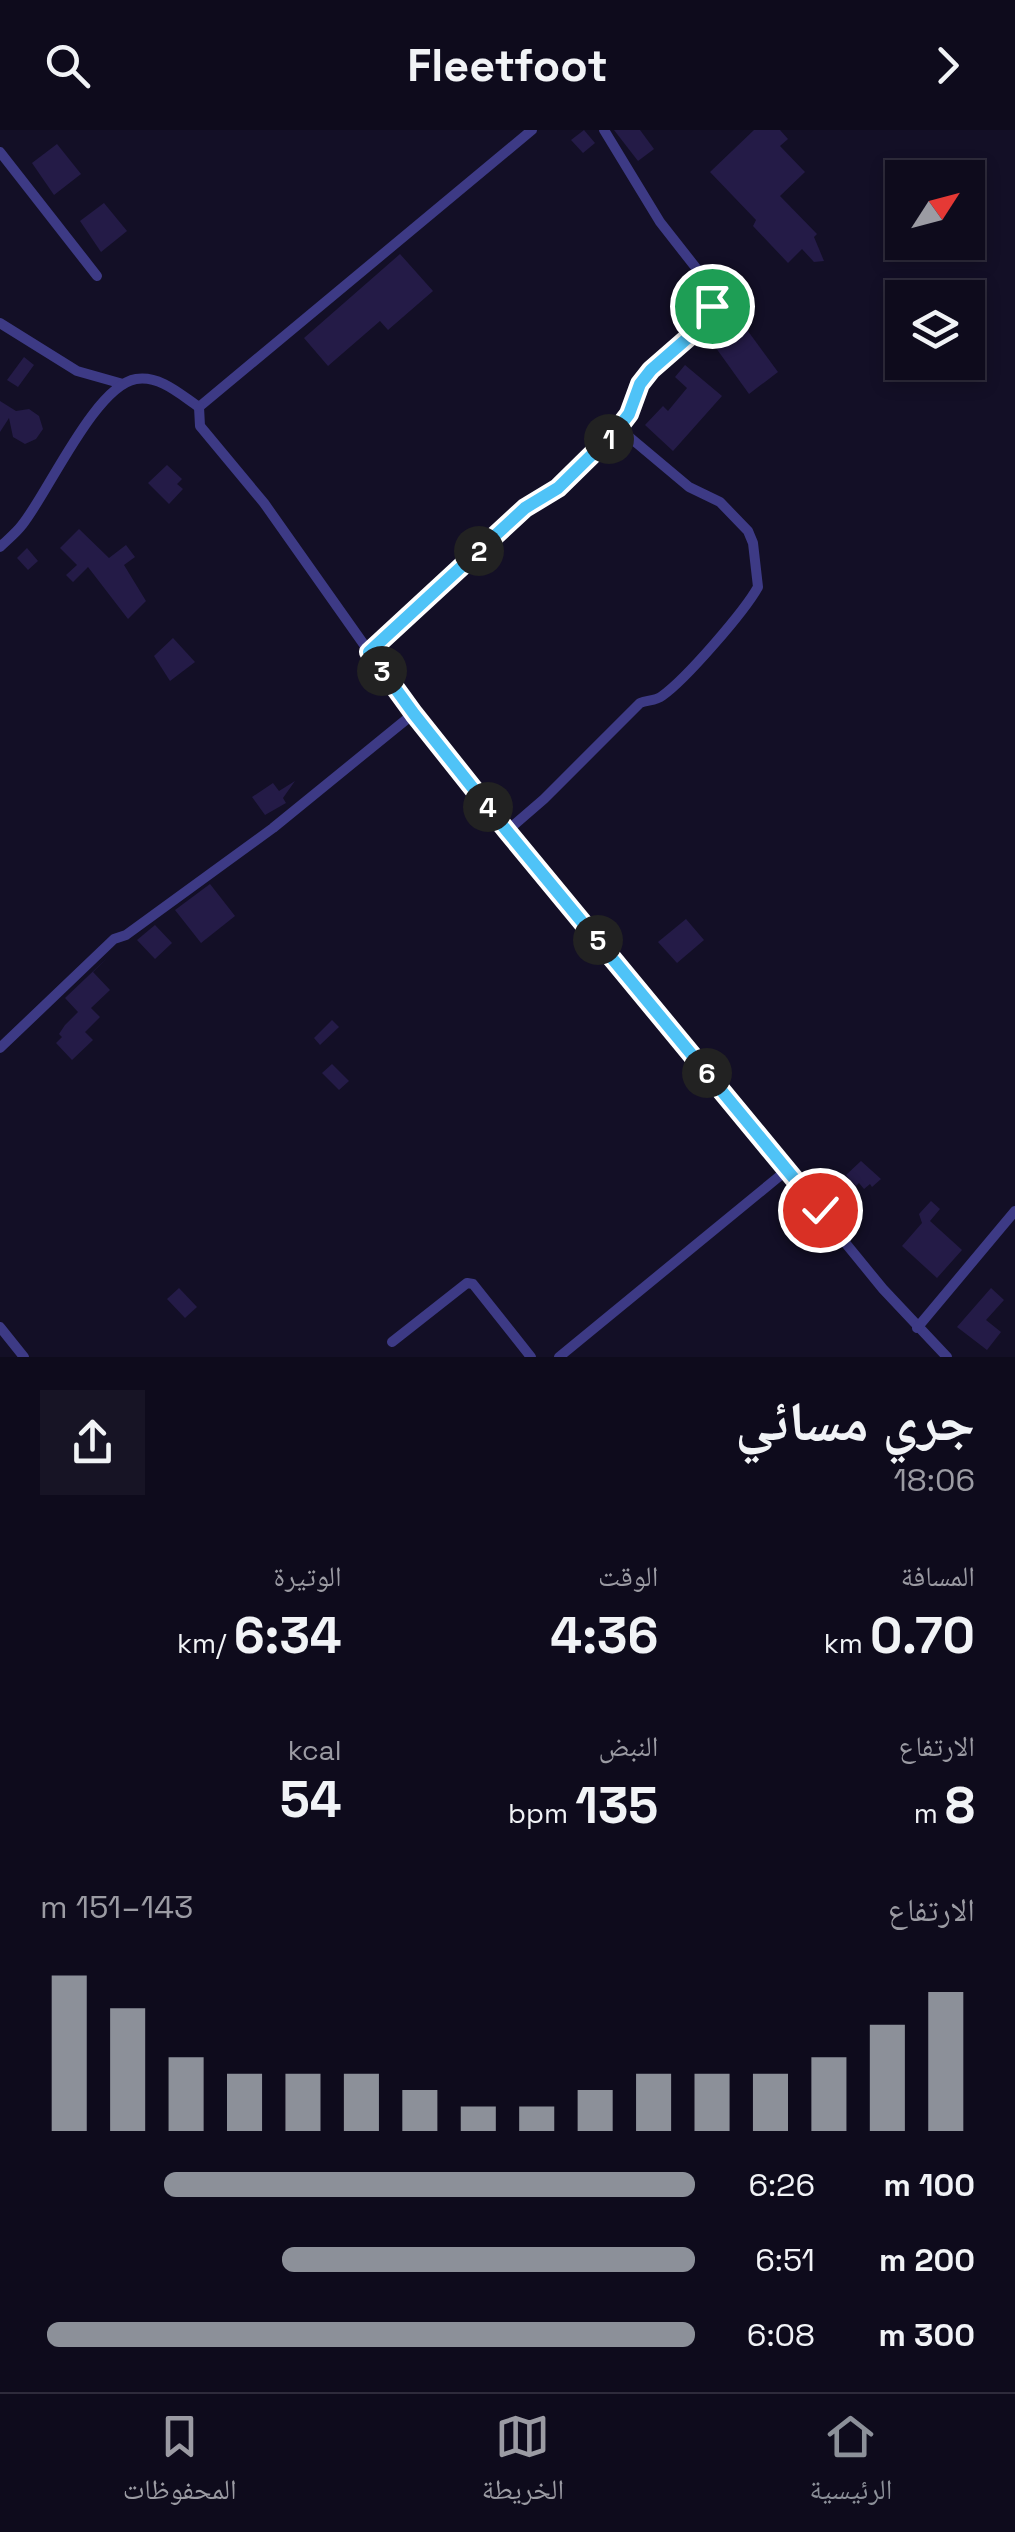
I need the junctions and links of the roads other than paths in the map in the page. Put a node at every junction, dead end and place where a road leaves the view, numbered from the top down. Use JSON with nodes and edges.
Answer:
{"nodes":[{"id":1,"x":532,"y":130,"type":"edge"},
{"id":2,"x":604,"y":130,"type":"edge"},
{"id":3,"x":0,"y":152,"type":"edge"},
{"id":4,"x":96,"y":276,"type":"dead end"},
{"id":5,"x":0,"y":323,"type":"edge"},
{"id":6,"x":123,"y":384,"type":"junction"},
{"id":7,"x":199,"y":407,"type":"junction"},
{"id":8,"x":616,"y":431,"type":"junction"},
{"id":9,"x":0,"y":547,"type":"edge"},
{"id":10,"x":369,"y":652,"type":"junction"},
{"id":11,"x":414,"y":714,"type":"junction"},
{"id":12,"x":507,"y":831,"type":"junction"},
{"id":13,"x":0,"y":1048,"type":"edge"},
{"id":14,"x":787,"y":1170,"type":"junction"},
{"id":15,"x":1015,"y":1211,"type":"edge"},
{"id":16,"x":0,"y":1327,"type":"edge"},
{"id":17,"x":917,"y":1328,"type":"junction"},
{"id":18,"x":392,"y":1342,"type":"dead end"},
{"id":19,"x":24,"y":1357,"type":"edge"},
{"id":20,"x":531,"y":1357,"type":"edge"},
{"id":21,"x":559,"y":1357,"type":"edge"},
{"id":22,"x":948,"y":1357,"type":"edge"}],
"edges":[{"from":1,"to":7,"type":"street"},
{"from":2,"to":8,"type":"street"},
{"from":3,"to":4,"type":"street"},
{"from":5,"to":6,"type":"street"},
{"from":6,"to":7,"type":"street"},
{"from":6,"to":9,"type":"street"},
{"from":7,"to":10,"type":"street"},
{"from":8,"to":10,"type":"street"},
{"from":8,"to":12,"type":"street"},
{"from":10,"to":11,"type":"street"},
{"from":11,"to":12,"type":"street"},
{"from":11,"to":13,"type":"street"},
{"from":12,"to":14,"type":"street"},
{"from":14,"to":17,"type":"street"},
{"from":14,"to":21,"type":"street"},
{"from":15,"to":17,"type":"street"},
{"from":16,"to":19,"type":"street"},
{"from":17,"to":22,"type":"street"},
{"from":18,"to":20,"type":"street"}]}
